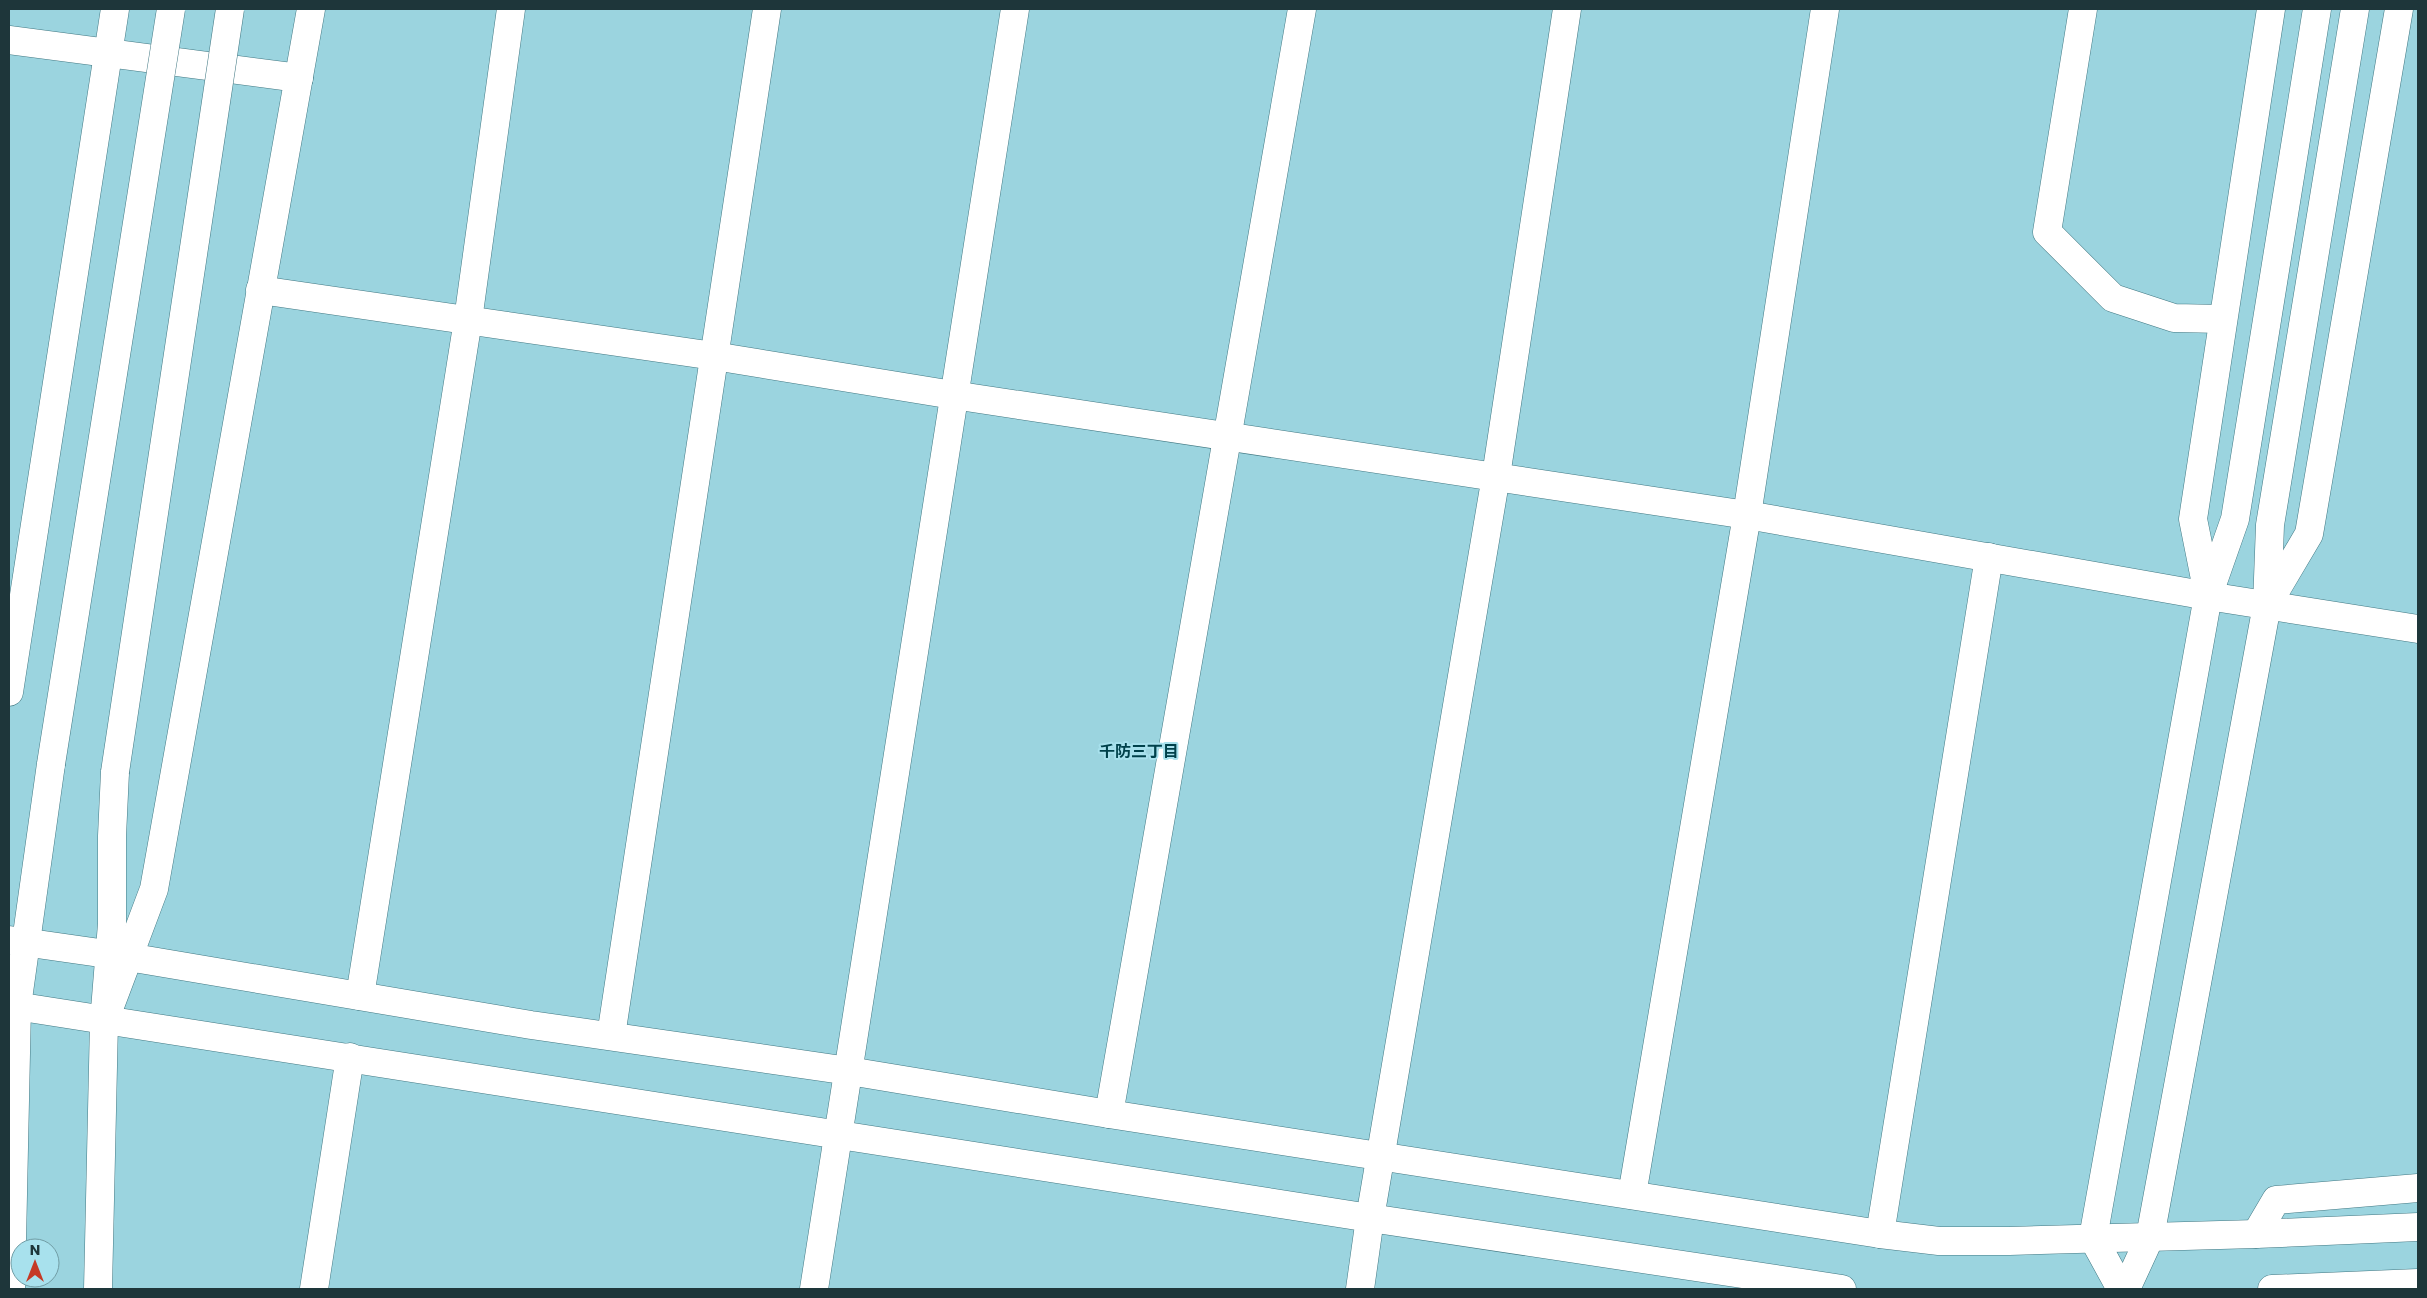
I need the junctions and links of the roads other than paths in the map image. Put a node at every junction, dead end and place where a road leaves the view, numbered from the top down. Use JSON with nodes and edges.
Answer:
{"nodes":[{"id":1,"x":115,"y":9,"type":"edge"},
{"id":2,"x":171,"y":9,"type":"edge"},
{"id":3,"x":230,"y":9,"type":"edge"},
{"id":4,"x":310,"y":9,"type":"edge"},
{"id":5,"x":510,"y":9,"type":"edge"},
{"id":6,"x":767,"y":9,"type":"edge"},
{"id":7,"x":1015,"y":9,"type":"edge"},
{"id":8,"x":1302,"y":9,"type":"edge"},
{"id":9,"x":1567,"y":9,"type":"edge"},
{"id":10,"x":1825,"y":9,"type":"edge"},
{"id":11,"x":2083,"y":9,"type":"edge"},
{"id":12,"x":2271,"y":9,"type":"edge"},
{"id":13,"x":2317,"y":9,"type":"edge"},
{"id":14,"x":2355,"y":9,"type":"edge"},
{"id":15,"x":2399,"y":9,"type":"edge"},
{"id":16,"x":9,"y":40,"type":"edge"},
{"id":17,"x":108,"y":53,"type":"junction"},
{"id":18,"x":298,"y":78,"type":"junction"},
{"id":19,"x":260,"y":290,"type":"junction"},
{"id":20,"x":2222,"y":319,"type":"junction"},
{"id":21,"x":468,"y":320,"type":"junction"},
{"id":22,"x":714,"y":356,"type":"junction"},
{"id":23,"x":953,"y":395,"type":"junction"},
{"id":24,"x":1229,"y":436,"type":"junction"},
{"id":25,"x":1496,"y":476,"type":"junction"},
{"id":26,"x":1748,"y":515,"type":"junction"},
{"id":27,"x":1989,"y":557,"type":"junction"},
{"id":28,"x":2208,"y":596,"type":"junction"},
{"id":29,"x":2267,"y":605,"type":"junction"},
{"id":30,"x":2418,"y":629,"type":"edge"},
{"id":31,"x":9,"y":692,"type":"edge"},
{"id":32,"x":14,"y":946,"type":"edge"},
{"id":33,"x":119,"y":956,"type":"junction"},
{"id":34,"x":360,"y":996,"type":"junction"},
{"id":35,"x":13,"y":1006,"type":"edge"},
{"id":36,"x":104,"y":1022,"type":"junction"},
{"id":37,"x":611,"y":1036,"type":"junction"},
{"id":38,"x":350,"y":1057,"type":"junction"},
{"id":39,"x":849,"y":1070,"type":"junction"},
{"id":40,"x":1109,"y":1114,"type":"junction"},
{"id":41,"x":839,"y":1134,"type":"junction"},
{"id":42,"x":1381,"y":1156,"type":"junction"},
{"id":43,"x":2418,"y":1188,"type":"edge"},
{"id":44,"x":1632,"y":1195,"type":"junction"},
{"id":45,"x":1370,"y":1218,"type":"junction"},
{"id":46,"x":2418,"y":1227,"type":"edge"},
{"id":47,"x":1880,"y":1234,"type":"junction"},
{"id":48,"x":2256,"y":1234,"type":"junction"},
{"id":49,"x":2150,"y":1236,"type":"junction"},
{"id":50,"x":2093,"y":1238,"type":"junction"},
{"id":51,"x":2418,"y":1283,"type":"edge"},
{"id":52,"x":2389,"y":1287,"type":"edge"},
{"id":53,"x":11,"y":1289,"type":"edge"},
{"id":54,"x":98,"y":1289,"type":"edge"},
{"id":55,"x":314,"y":1289,"type":"edge"},
{"id":56,"x":814,"y":1289,"type":"edge"},
{"id":57,"x":1360,"y":1289,"type":"edge"},
{"id":58,"x":1842,"y":1289,"type":"edge"},
{"id":59,"x":2120,"y":1289,"type":"edge"},
{"id":60,"x":2126,"y":1289,"type":"edge"},
{"id":61,"x":2272,"y":1289,"type":"edge"}],
"edges":[{"from":1,"to":17,"type":"main road"},
{"from":2,"to":32,"type":"main road","bridge":true},
{"from":3,"to":33,"type":"main road","bridge":true},
{"from":4,"to":18,"type":"main road"},
{"from":5,"to":21,"type":"main road"},
{"from":6,"to":22,"type":"main road"},
{"from":7,"to":23,"type":"main road"},
{"from":8,"to":24,"type":"main road"},
{"from":9,"to":25,"type":"main road"},
{"from":10,"to":26,"type":"main road"},
{"from":11,"to":20,"type":"main road"},
{"from":12,"to":20,"type":"main road"},
{"from":13,"to":28,"type":"main road"},
{"from":14,"to":29,"type":"main road"},
{"from":15,"to":29,"type":"main road"},
{"from":16,"to":17,"type":"main road"},
{"from":17,"to":18,"type":"main road"},
{"from":17,"to":31,"type":"main road"},
{"from":18,"to":19,"type":"main road"},
{"from":19,"to":21,"type":"main road"},
{"from":19,"to":33,"type":"main road"},
{"from":20,"to":28,"type":"main road"},
{"from":21,"to":22,"type":"main road"},
{"from":21,"to":34,"type":"main road"},
{"from":22,"to":23,"type":"main road"},
{"from":22,"to":37,"type":"main road"},
{"from":23,"to":24,"type":"main road"},
{"from":23,"to":39,"type":"main road"},
{"from":24,"to":25,"type":"main road"},
{"from":24,"to":40,"type":"main road"},
{"from":25,"to":26,"type":"main road"},
{"from":25,"to":42,"type":"main road"},
{"from":26,"to":27,"type":"main road"},
{"from":26,"to":44,"type":"main road"},
{"from":27,"to":28,"type":"main road"},
{"from":27,"to":47,"type":"main road"},
{"from":28,"to":29,"type":"main road"},
{"from":28,"to":50,"type":"main road"},
{"from":29,"to":30,"type":"main road"},
{"from":29,"to":49,"type":"main road"},
{"from":32,"to":33,"type":"main road"},
{"from":32,"to":35,"type":"main road"},
{"from":33,"to":34,"type":"main road"},
{"from":33,"to":36,"type":"main road"},
{"from":34,"to":37,"type":"main road"},
{"from":35,"to":36,"type":"main road"},
{"from":35,"to":53,"type":"main road"},
{"from":36,"to":38,"type":"main road"},
{"from":36,"to":54,"type":"main road"},
{"from":37,"to":39,"type":"main road"},
{"from":38,"to":41,"type":"main road"},
{"from":38,"to":55,"type":"main road"},
{"from":39,"to":40,"type":"main road"},
{"from":39,"to":41,"type":"main road"},
{"from":40,"to":42,"type":"main road"},
{"from":41,"to":45,"type":"main road"},
{"from":41,"to":56,"type":"main road"},
{"from":42,"to":44,"type":"main road"},
{"from":42,"to":45,"type":"main road"},
{"from":43,"to":48,"type":"main road"},
{"from":44,"to":47,"type":"main road"},
{"from":45,"to":57,"type":"main road"},
{"from":45,"to":58,"type":"main road"},
{"from":46,"to":48,"type":"main road"},
{"from":47,"to":50,"type":"main road"},
{"from":48,"to":49,"type":"main road"},
{"from":49,"to":50,"type":"main road"},
{"from":49,"to":60,"type":"main road"},
{"from":50,"to":59,"type":"main road"},
{"from":51,"to":52,"type":"main road"},
{"from":52,"to":61,"type":"main road"}]}
